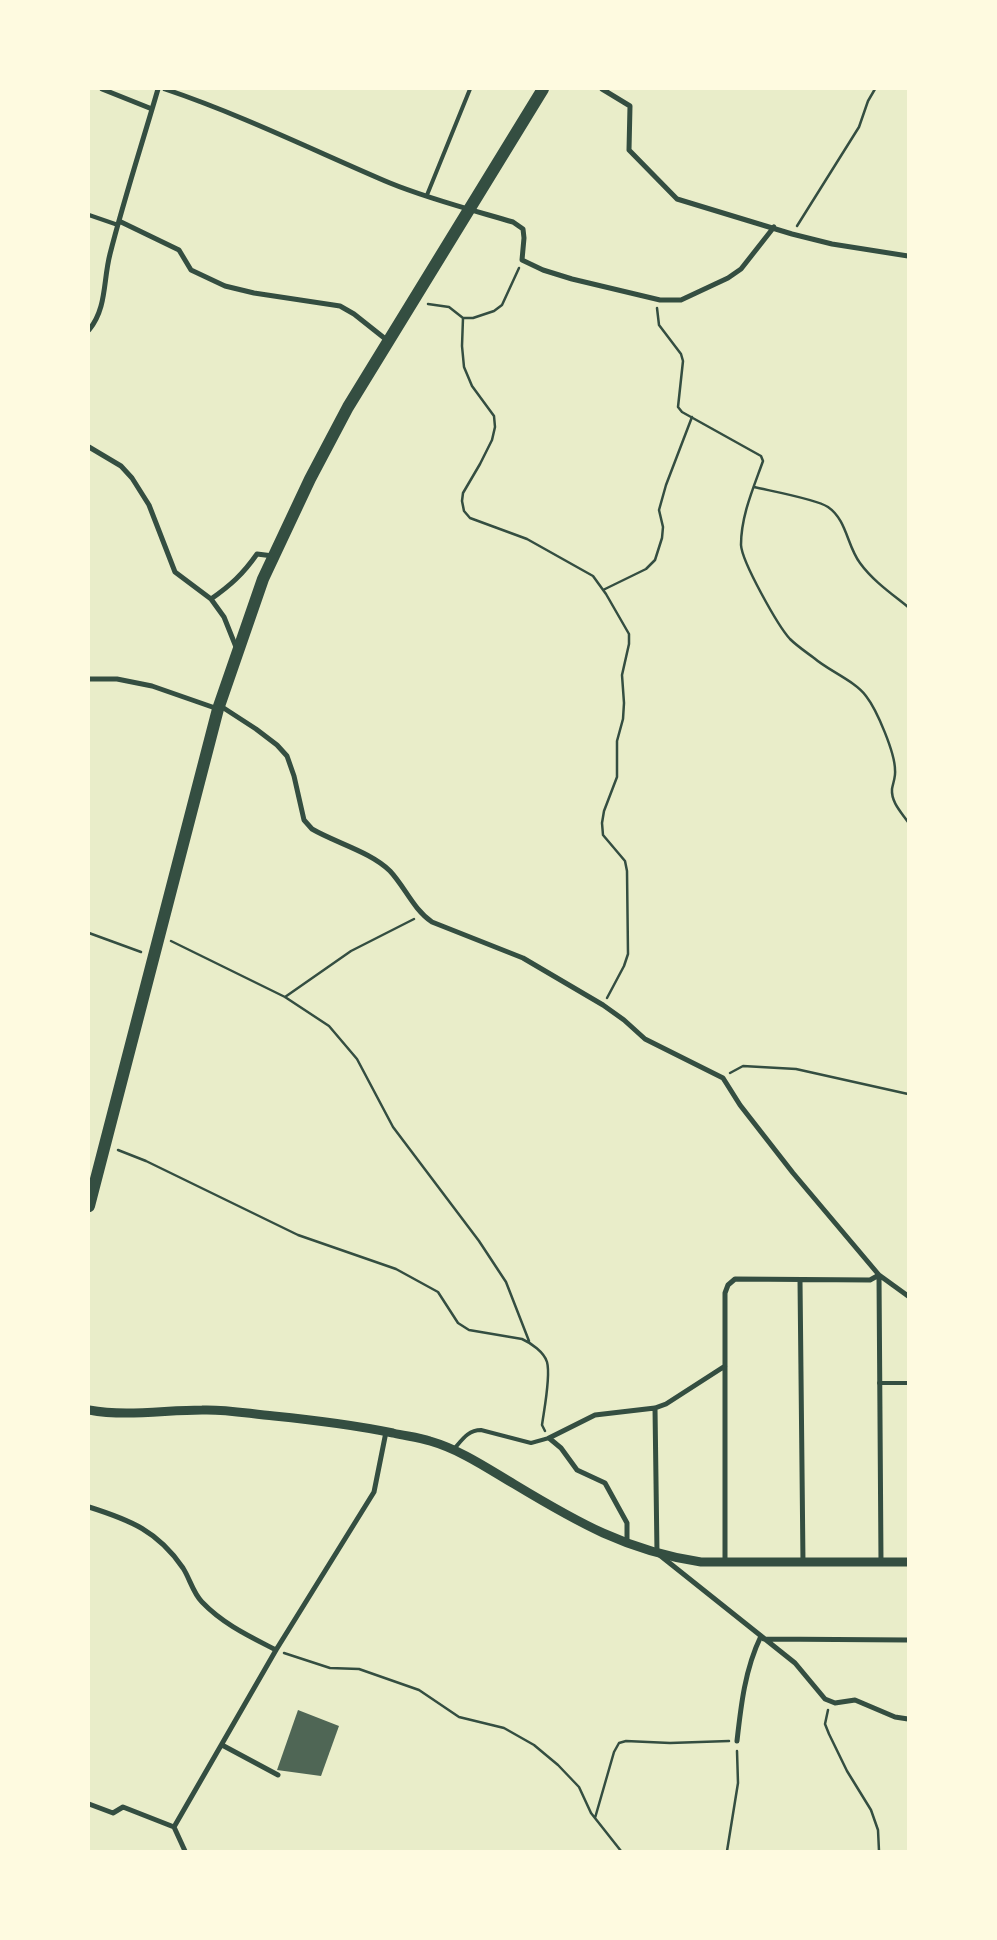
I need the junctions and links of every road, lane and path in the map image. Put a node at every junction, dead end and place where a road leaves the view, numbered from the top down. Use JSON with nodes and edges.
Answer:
{"nodes":[{"id":1,"x":102,"y":89,"type":"edge"},
{"id":2,"x":158,"y":89,"type":"edge"},
{"id":3,"x":165,"y":89,"type":"edge"},
{"id":4,"x":470,"y":89,"type":"edge"},
{"id":5,"x":543,"y":89,"type":"edge"},
{"id":6,"x":602,"y":89,"type":"edge"},
{"id":7,"x":875,"y":89,"type":"edge"},
{"id":8,"x":152,"y":109,"type":"junction"},
{"id":9,"x":427,"y":195,"type":"junction"},
{"id":10,"x":469,"y":209,"type":"junction"},
{"id":11,"x":89,"y":215,"type":"edge"},
{"id":12,"x":119,"y":223,"type":"junction"},
{"id":13,"x":774,"y":227,"type":"junction"},
{"id":14,"x":792,"y":234,"type":"junction"},
{"id":15,"x":908,"y":256,"type":"edge"},
{"id":16,"x":522,"y":260,"type":"junction"},
{"id":17,"x":655,"y":299,"type":"junction"},
{"id":18,"x":412,"y":301,"type":"junction"},
{"id":19,"x":463,"y":318,"type":"junction"},
{"id":20,"x":89,"y":330,"type":"edge"},
{"id":21,"x":388,"y":341,"type":"junction"},
{"id":22,"x":692,"y":417,"type":"junction"},
{"id":23,"x":89,"y":447,"type":"edge"},
{"id":24,"x":754,"y":487,"type":"junction"},
{"id":25,"x":274,"y":556,"type":"junction"},
{"id":26,"x":603,"y":590,"type":"junction"},
{"id":27,"x":211,"y":599,"type":"junction"},
{"id":28,"x":908,"y":607,"type":"edge"},
{"id":29,"x":238,"y":650,"type":"junction"},
{"id":30,"x":89,"y":679,"type":"edge"},
{"id":31,"x":218,"y":707,"type":"junction"},
{"id":32,"x":908,"y":822,"type":"edge"},
{"id":33,"x":422,"y":915,"type":"junction"},
{"id":34,"x":89,"y":933,"type":"edge"},
{"id":35,"x":158,"y":935,"type":"junction"},
{"id":36,"x":153,"y":956,"type":"junction"},
{"id":37,"x":285,"y":997,"type":"junction"},
{"id":38,"x":603,"y":1004,"type":"junction"},
{"id":39,"x":722,"y":1078,"type":"junction"},
{"id":40,"x":908,"y":1094,"type":"edge"},
{"id":41,"x":104,"y":1145,"type":"junction"},
{"id":42,"x":89,"y":1206,"type":"edge"},
{"id":43,"x":879,"y":1275,"type":"junction"},
{"id":44,"x":800,"y":1280,"type":"junction"},
{"id":45,"x":908,"y":1296,"type":"edge"},
{"id":46,"x":529,"y":1342,"type":"junction"},
{"id":47,"x":725,"y":1366,"type":"junction"},
{"id":48,"x":880,"y":1383,"type":"junction"},
{"id":49,"x":908,"y":1383,"type":"edge"},
{"id":50,"x":654,"y":1408,"type":"junction"},
{"id":51,"x":89,"y":1410,"type":"edge"},
{"id":52,"x":386,"y":1432,"type":"junction"},
{"id":53,"x":549,"y":1438,"type":"junction"},
{"id":54,"x":454,"y":1449,"type":"junction"},
{"id":55,"x":89,"y":1507,"type":"edge"},
{"id":56,"x":627,"y":1544,"type":"junction"},
{"id":57,"x":657,"y":1553,"type":"junction"},
{"id":58,"x":725,"y":1562,"type":"junction"},
{"id":59,"x":881,"y":1562,"type":"junction"},
{"id":60,"x":908,"y":1562,"type":"edge"},
{"id":61,"x":803,"y":1563,"type":"junction"},
{"id":62,"x":762,"y":1637,"type":"junction"},
{"id":63,"x":908,"y":1640,"type":"edge"},
{"id":64,"x":276,"y":1650,"type":"junction"},
{"id":65,"x":830,"y":1702,"type":"junction"},
{"id":66,"x":908,"y":1720,"type":"edge"},
{"id":67,"x":737,"y":1741,"type":"junction"},
{"id":68,"x":222,"y":1745,"type":"junction"},
{"id":69,"x":278,"y":1775,"type":"dead end"},
{"id":70,"x":89,"y":1804,"type":"edge"},
{"id":71,"x":594,"y":1818,"type":"junction"},
{"id":72,"x":174,"y":1827,"type":"junction"},
{"id":73,"x":185,"y":1851,"type":"edge"},
{"id":74,"x":621,"y":1851,"type":"edge"},
{"id":75,"x":727,"y":1851,"type":"edge"},
{"id":76,"x":879,"y":1851,"type":"edge"}],
"edges":[{"from":1,"to":8,"type":"street"},
{"from":2,"to":8,"type":"street"},
{"from":3,"to":9,"type":"street"},
{"from":4,"to":9,"type":"lane"},
{"from":5,"to":10,"type":"main road"},
{"from":6,"to":13,"type":"street"},
{"from":7,"to":14,"type":"path"},
{"from":8,"to":12,"type":"street"},
{"from":9,"to":10,"type":"street"},
{"from":10,"to":16,"type":"street"},
{"from":10,"to":18,"type":"main road"},
{"from":11,"to":12,"type":"lane"},
{"from":12,"to":20,"type":"street"},
{"from":12,"to":21,"type":"street"},
{"from":13,"to":14,"type":"street"},
{"from":13,"to":17,"type":"street"},
{"from":14,"to":15,"type":"street"},
{"from":16,"to":17,"type":"street"},
{"from":16,"to":19,"type":"path"},
{"from":17,"to":22,"type":"path"},
{"from":18,"to":19,"type":"path"},
{"from":18,"to":21,"type":"main road"},
{"from":19,"to":26,"type":"path"},
{"from":21,"to":25,"type":"main road"},
{"from":22,"to":24,"type":"path"},
{"from":22,"to":26,"type":"path"},
{"from":23,"to":27,"type":"street"},
{"from":24,"to":28,"type":"path"},
{"from":24,"to":32,"type":"path"},
{"from":25,"to":27,"type":"street"},
{"from":25,"to":29,"type":"main road"},
{"from":26,"to":38,"type":"path"},
{"from":27,"to":29,"type":"street"},
{"from":29,"to":31,"type":"main road"},
{"from":30,"to":31,"type":"street"},
{"from":31,"to":33,"type":"street"},
{"from":31,"to":35,"type":"main road"},
{"from":33,"to":37,"type":"path"},
{"from":33,"to":38,"type":"street"},
{"from":34,"to":36,"type":"path"},
{"from":35,"to":36,"type":"main road"},
{"from":35,"to":37,"type":"path"},
{"from":36,"to":41,"type":"main road"},
{"from":37,"to":46,"type":"path"},
{"from":38,"to":39,"type":"street"},
{"from":39,"to":40,"type":"path"},
{"from":39,"to":43,"type":"street"},
{"from":41,"to":42,"type":"main road"},
{"from":41,"to":46,"type":"path"},
{"from":43,"to":44,"type":"street"},
{"from":43,"to":45,"type":"street"},
{"from":43,"to":48,"type":"street"},
{"from":44,"to":47,"type":"street"},
{"from":44,"to":61,"type":"street"},
{"from":46,"to":53,"type":"path"},
{"from":47,"to":50,"type":"street"},
{"from":47,"to":58,"type":"street"},
{"from":48,"to":49,"type":"lane"},
{"from":48,"to":59,"type":"street"},
{"from":50,"to":53,"type":"street"},
{"from":50,"to":57,"type":"street"},
{"from":51,"to":52,"type":"street"},
{"from":52,"to":54,"type":"street"},
{"from":52,"to":64,"type":"street"},
{"from":53,"to":54,"type":"lane"},
{"from":53,"to":56,"type":"street"},
{"from":54,"to":56,"type":"street"},
{"from":55,"to":64,"type":"street"},
{"from":56,"to":57,"type":"street"},
{"from":57,"to":58,"type":"street"},
{"from":57,"to":62,"type":"street"},
{"from":58,"to":61,"type":"street"},
{"from":59,"to":60,"type":"street"},
{"from":59,"to":61,"type":"street"},
{"from":62,"to":63,"type":"street"},
{"from":62,"to":65,"type":"street"},
{"from":62,"to":67,"type":"street"},
{"from":64,"to":68,"type":"street"},
{"from":64,"to":71,"type":"path"},
{"from":65,"to":66,"type":"street"},
{"from":65,"to":76,"type":"path"},
{"from":67,"to":71,"type":"path"},
{"from":67,"to":75,"type":"path"},
{"from":68,"to":69,"type":"street"},
{"from":68,"to":72,"type":"street"},
{"from":70,"to":72,"type":"street"},
{"from":71,"to":74,"type":"path"},
{"from":72,"to":73,"type":"street"}]}
